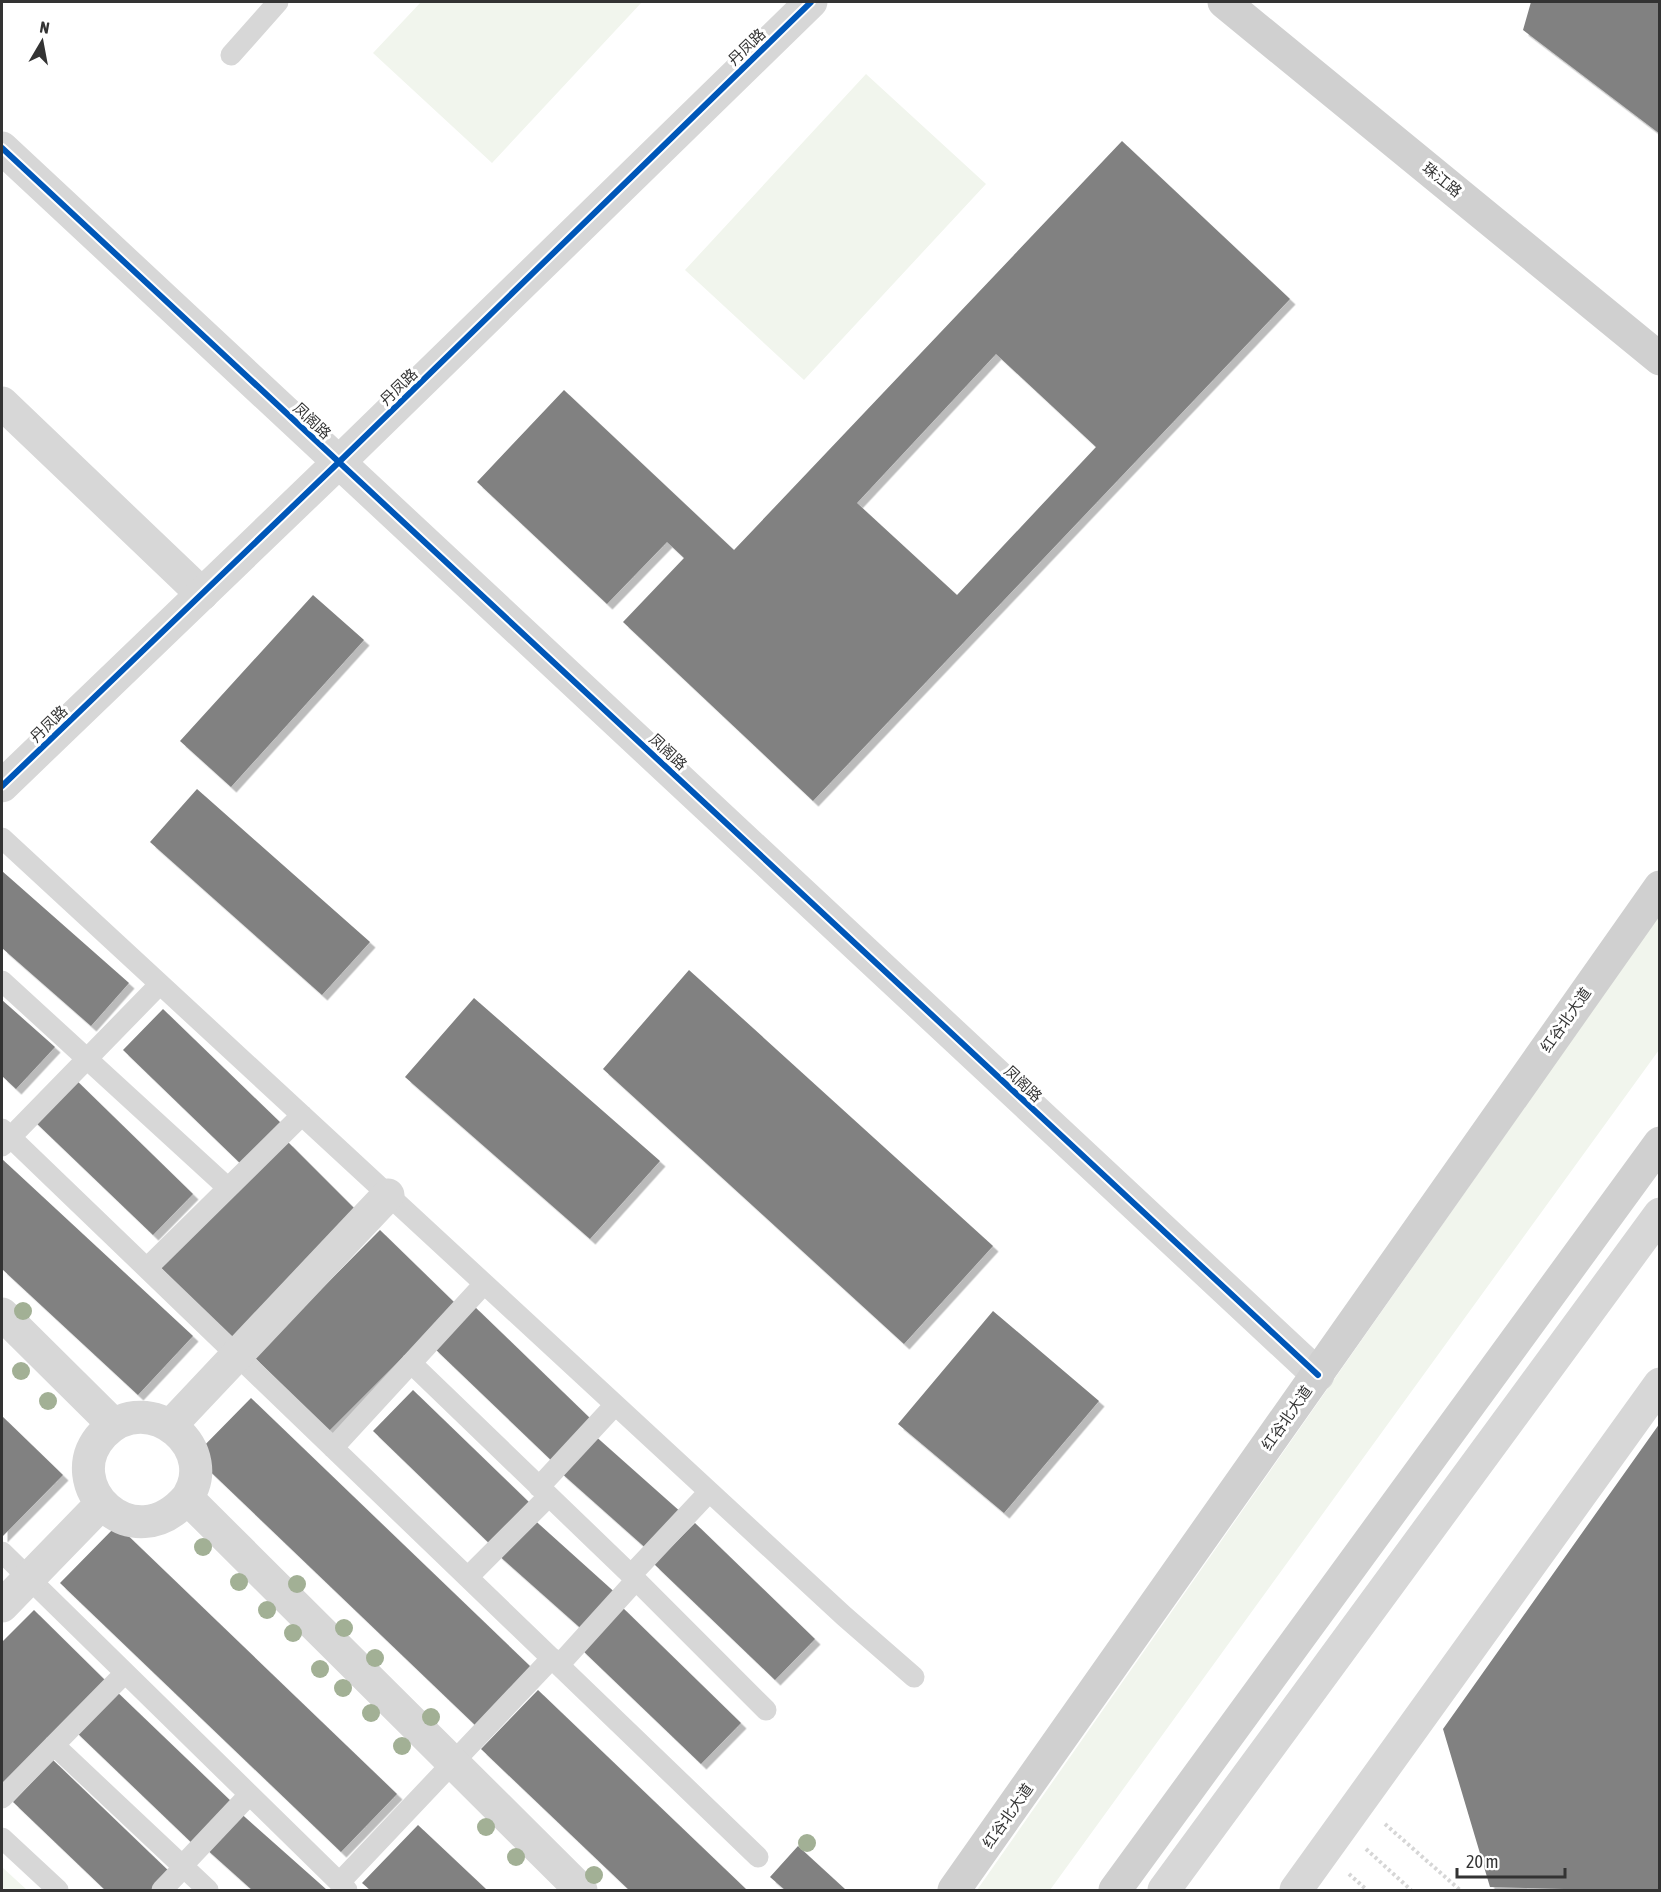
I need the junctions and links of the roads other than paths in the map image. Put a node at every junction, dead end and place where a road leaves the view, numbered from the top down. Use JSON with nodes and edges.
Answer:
{"nodes":[{"id":1,"x":278,"y":2,"type":"edge"},
{"id":2,"x":811,"y":2,"type":"edge"},
{"id":3,"x":1224,"y":2,"type":"edge"},
{"id":4,"x":231,"y":54,"type":"dead end"},
{"id":5,"x":2,"y":148,"type":"edge"},
{"id":6,"x":1659,"y":359,"type":"edge"},
{"id":7,"x":2,"y":403,"type":"edge"},
{"id":8,"x":339,"y":462,"type":"junction"},
{"id":9,"x":202,"y":594,"type":"junction"},
{"id":10,"x":2,"y":786,"type":"edge"},
{"id":11,"x":2,"y":838,"type":"edge"},
{"id":12,"x":1659,"y":886,"type":"edge"},
{"id":13,"x":2,"y":981,"type":"edge"},
{"id":14,"x":160,"y":984,"type":"junction"},
{"id":15,"x":87,"y":1059,"type":"junction"},
{"id":16,"x":302,"y":1115,"type":"junction"},
{"id":17,"x":4,"y":1137,"type":"edge"},
{"id":18,"x":1659,"y":1143,"type":"edge"},
{"id":19,"x":228,"y":1188,"type":"junction"},
{"id":20,"x":1625,"y":1191,"type":"junction"},
{"id":21,"x":388,"y":1195,"type":"junction"},
{"id":22,"x":1659,"y":1213,"type":"edge"},
{"id":23,"x":147,"y":1268,"type":"junction"},
{"id":24,"x":484,"y":1284,"type":"junction"},
{"id":25,"x":2,"y":1314,"type":"edge"},
{"id":26,"x":237,"y":1355,"type":"junction"},
{"id":27,"x":411,"y":1363,"type":"junction"},
{"id":28,"x":1318,"y":1375,"type":"junction"},
{"id":29,"x":1659,"y":1384,"type":"edge"},
{"id":30,"x":615,"y":1405,"type":"junction"},
{"id":31,"x":114,"y":1425,"type":"junction"},
{"id":32,"x":171,"y":1425,"type":"junction"},
{"id":33,"x":333,"y":1448,"type":"junction"},
{"id":34,"x":544,"y":1491,"type":"junction"},
{"id":35,"x":709,"y":1492,"type":"junction"},
{"id":36,"x":187,"y":1498,"type":"junction"},
{"id":37,"x":101,"y":1504,"type":"junction"},
{"id":38,"x":2,"y":1552,"type":"edge"},
{"id":39,"x":468,"y":1577,"type":"junction"},
{"id":40,"x":28,"y":1578,"type":"junction"},
{"id":41,"x":634,"y":1578,"type":"junction"},
{"id":42,"x":2,"y":1606,"type":"edge"},
{"id":43,"x":555,"y":1661,"type":"junction"},
{"id":44,"x":125,"y":1673,"type":"junction"},
{"id":45,"x":914,"y":1677,"type":"dead end"},
{"id":46,"x":766,"y":1710,"type":"dead end"},
{"id":47,"x":54,"y":1745,"type":"junction"},
{"id":48,"x":452,"y":1763,"type":"junction"},
{"id":49,"x":249,"y":1795,"type":"junction"},
{"id":50,"x":2,"y":1798,"type":"edge"},
{"id":51,"x":2,"y":1838,"type":"edge"},
{"id":52,"x":758,"y":1857,"type":"dead end"},
{"id":53,"x":183,"y":1866,"type":"junction"},
{"id":54,"x":1123,"y":1881,"type":"edge"},
{"id":55,"x":345,"y":1888,"type":"edge"},
{"id":56,"x":58,"y":1890,"type":"edge"},
{"id":57,"x":162,"y":1890,"type":"edge"},
{"id":58,"x":208,"y":1890,"type":"edge"},
{"id":59,"x":581,"y":1890,"type":"edge"},
{"id":60,"x":954,"y":1890,"type":"edge"},
{"id":61,"x":1156,"y":1890,"type":"edge"},
{"id":62,"x":1164,"y":1890,"type":"edge"},
{"id":63,"x":1296,"y":1890,"type":"edge"}],
"edges":[{"from":1,"to":4,"type":"lane"},
{"from":2,"to":8,"type":"street","name":"丹凤路"},
{"from":3,"to":6,"type":"main road","name":"珠江路"},
{"from":5,"to":8,"type":"street","name":"凤阁路"},
{"from":7,"to":9,"type":"street"},
{"from":8,"to":9,"type":"street","name":"丹凤路"},
{"from":8,"to":28,"type":"street","name":"凤阁路"},
{"from":9,"to":10,"type":"street","name":"丹凤路"},
{"from":11,"to":14,"type":"lane"},
{"from":12,"to":28,"type":"main road","name":"红谷北大道"},
{"from":13,"to":15,"type":"lane"},
{"from":14,"to":15,"type":"lane"},
{"from":14,"to":16,"type":"lane"},
{"from":15,"to":17,"type":"lane"},
{"from":15,"to":19,"type":"lane"},
{"from":16,"to":19,"type":"lane"},
{"from":16,"to":21,"type":"lane"},
{"from":17,"to":23,"type":"lane"},
{"from":18,"to":20,"type":"main road"},
{"from":19,"to":23,"type":"lane"},
{"from":20,"to":22,"type":"street"},
{"from":20,"to":54,"type":"main road"},
{"from":21,"to":24,"type":"lane"},
{"from":21,"to":26,"type":"street"},
{"from":22,"to":62,"type":"street"},
{"from":23,"to":26,"type":"lane"},
{"from":24,"to":27,"type":"lane"},
{"from":24,"to":30,"type":"lane"},
{"from":25,"to":31,"type":"street"},
{"from":26,"to":32,"type":"street"},
{"from":26,"to":33,"type":"lane"},
{"from":27,"to":33,"type":"lane"},
{"from":27,"to":34,"type":"lane"},
{"from":28,"to":60,"type":"main road","name":"红谷北大道"},
{"from":29,"to":63,"type":"street"},
{"from":30,"to":34,"type":"lane"},
{"from":30,"to":35,"type":"lane"},
{"from":31,"to":32,"type":"street"},
{"from":31,"to":37,"type":"street"},
{"from":32,"to":36,"type":"street"},
{"from":33,"to":39,"type":"lane"},
{"from":34,"to":39,"type":"lane"},
{"from":34,"to":41,"type":"lane"},
{"from":35,"to":41,"type":"lane"},
{"from":35,"to":45,"type":"lane"},
{"from":36,"to":37,"type":"street"},
{"from":36,"to":48,"type":"street"},
{"from":37,"to":40,"type":"street"},
{"from":38,"to":40,"type":"lane"},
{"from":39,"to":43,"type":"lane"},
{"from":40,"to":42,"type":"street"},
{"from":40,"to":44,"type":"lane"},
{"from":41,"to":43,"type":"lane"},
{"from":41,"to":46,"type":"lane"},
{"from":43,"to":48,"type":"lane"},
{"from":43,"to":52,"type":"lane"},
{"from":44,"to":47,"type":"lane"},
{"from":44,"to":49,"type":"lane"},
{"from":47,"to":50,"type":"lane"},
{"from":47,"to":53,"type":"lane"},
{"from":48,"to":55,"type":"lane"},
{"from":48,"to":59,"type":"street"},
{"from":49,"to":53,"type":"lane"},
{"from":49,"to":55,"type":"lane"},
{"from":51,"to":56,"type":"lane"},
{"from":53,"to":57,"type":"lane"},
{"from":53,"to":58,"type":"lane"},
{"from":54,"to":61,"type":"street"}]}
